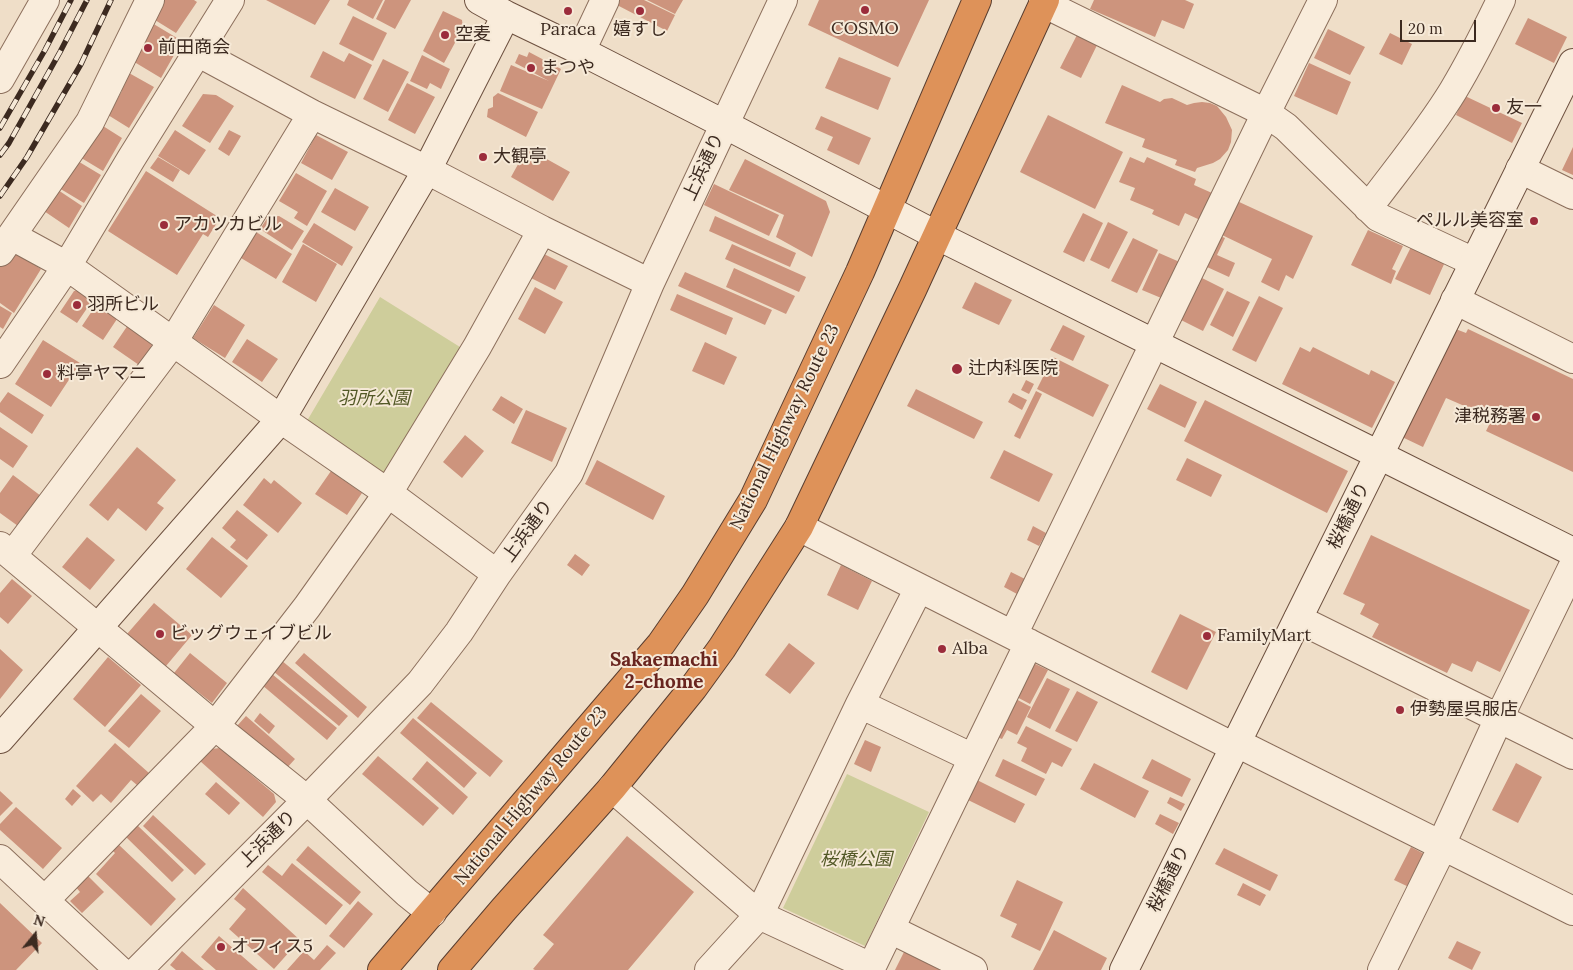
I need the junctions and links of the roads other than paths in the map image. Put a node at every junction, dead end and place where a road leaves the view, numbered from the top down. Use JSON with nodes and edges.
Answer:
{"nodes":[{"id":1,"x":45,"y":0,"type":"edge"},
{"id":2,"x":150,"y":0,"type":"edge"},
{"id":3,"x":230,"y":0,"type":"edge"},
{"id":4,"x":479,"y":0,"type":"edge"},
{"id":5,"x":605,"y":0,"type":"edge"},
{"id":6,"x":782,"y":0,"type":"edge"},
{"id":7,"x":977,"y":0,"type":"edge"},
{"id":8,"x":1323,"y":0,"type":"edge"},
{"id":9,"x":1501,"y":0,"type":"edge"},
{"id":10,"x":1044,"y":2,"type":"edge"},
{"id":11,"x":506,"y":15,"type":"junction"},
{"id":12,"x":581,"y":51,"type":"junction"},
{"id":13,"x":198,"y":53,"type":"junction"},
{"id":14,"x":1573,"y":63,"type":"edge"},
{"id":15,"x":0,"y":79,"type":"edge"},
{"id":16,"x":1266,"y":113,"type":"junction"},
{"id":17,"x":312,"y":114,"type":"junction"},
{"id":18,"x":724,"y":124,"type":"junction"},
{"id":19,"x":1520,"y":169,"type":"junction"},
{"id":20,"x":427,"y":170,"type":"junction"},
{"id":21,"x":1573,"y":195,"type":"edge"},
{"id":22,"x":1368,"y":208,"type":"junction"},
{"id":23,"x":887,"y":209,"type":"junction"},
{"id":24,"x":542,"y":230,"type":"junction"},
{"id":25,"x":936,"y":235,"type":"junction"},
{"id":26,"x":6,"y":244,"type":"edge"},
{"id":27,"x":1474,"y":262,"type":"junction"},
{"id":28,"x":67,"y":266,"type":"junction"},
{"id":29,"x":650,"y":283,"type":"junction"},
{"id":30,"x":1456,"y":300,"type":"junction"},
{"id":31,"x":173,"y":342,"type":"junction"},
{"id":32,"x":1154,"y":344,"type":"junction"},
{"id":33,"x":1573,"y":358,"type":"edge"},
{"id":34,"x":0,"y":364,"type":"edge"},
{"id":35,"x":281,"y":419,"type":"junction"},
{"id":36,"x":1379,"y":454,"type":"junction"},
{"id":37,"x":388,"y":493,"type":"junction"},
{"id":38,"x":799,"y":526,"type":"junction"},
{"id":39,"x":6,"y":551,"type":"edge"},
{"id":40,"x":1573,"y":552,"type":"edge"},
{"id":41,"x":1573,"y":566,"type":"edge"},
{"id":42,"x":497,"y":574,"type":"junction"},
{"id":43,"x":919,"y":588,"type":"junction"},
{"id":44,"x":1298,"y":619,"type":"junction"},
{"id":45,"x":98,"y":628,"type":"junction"},
{"id":46,"x":1021,"y":639,"type":"junction"},
{"id":47,"x":860,"y":704,"type":"junction"},
{"id":48,"x":1499,"y":718,"type":"junction"},
{"id":49,"x":215,"y":726,"type":"junction"},
{"id":50,"x":0,"y":739,"type":"edge"},
{"id":51,"x":1236,"y":745,"type":"junction"},
{"id":52,"x":1573,"y":755,"type":"edge"},
{"id":53,"x":973,"y":758,"type":"junction"},
{"id":54,"x":612,"y":788,"type":"junction"},
{"id":55,"x":307,"y":800,"type":"junction"},
{"id":56,"x":1443,"y":846,"type":"junction"},
{"id":57,"x":0,"y":859,"type":"edge"},
{"id":58,"x":45,"y":900,"type":"junction"},
{"id":59,"x":1573,"y":911,"type":"edge"},
{"id":60,"x":432,"y":913,"type":"junction"},
{"id":61,"x":759,"y":915,"type":"junction"},
{"id":62,"x":890,"y":929,"type":"junction"},
{"id":63,"x":870,"y":968,"type":"edge"},
{"id":64,"x":119,"y":970,"type":"edge"},
{"id":65,"x":138,"y":970,"type":"edge"},
{"id":66,"x":382,"y":970,"type":"edge"},
{"id":67,"x":452,"y":970,"type":"edge"},
{"id":68,"x":709,"y":970,"type":"edge"},
{"id":69,"x":973,"y":970,"type":"edge"},
{"id":70,"x":1124,"y":970,"type":"edge"},
{"id":71,"x":1382,"y":970,"type":"edge"}],
"edges":[{"from":1,"to":15,"type":"street"},
{"from":2,"to":26,"type":"street"},
{"from":3,"to":13,"type":"street"},
{"from":4,"to":11,"type":"street"},
{"from":5,"to":12,"type":"street"},
{"from":6,"to":18,"type":"street","name":"上浜通り"},
{"from":7,"to":23,"type":"highway","name":"National Highway Route 23"},
{"from":8,"to":16,"type":"street"},
{"from":9,"to":22,"type":"street"},
{"from":10,"to":16,"type":"street"},
{"from":10,"to":25,"type":"highway"},
{"from":11,"to":12,"type":"street"},
{"from":11,"to":20,"type":"street"},
{"from":12,"to":18,"type":"street"},
{"from":13,"to":17,"type":"street"},
{"from":13,"to":28,"type":"street"},
{"from":14,"to":19,"type":"street","name":"桜橋通り"},
{"from":16,"to":22,"type":"street"},
{"from":16,"to":32,"type":"street"},
{"from":17,"to":20,"type":"street"},
{"from":17,"to":31,"type":"street"},
{"from":18,"to":23,"type":"street"},
{"from":18,"to":29,"type":"street","name":"上浜通り"},
{"from":19,"to":21,"type":"street"},
{"from":19,"to":27,"type":"street","name":"桜橋通り"},
{"from":20,"to":24,"type":"street"},
{"from":20,"to":35,"type":"street"},
{"from":22,"to":27,"type":"street"},
{"from":23,"to":25,"type":"street"},
{"from":23,"to":60,"type":"highway","name":"National Highway Route 23"},
{"from":24,"to":29,"type":"street"},
{"from":24,"to":37,"type":"street"},
{"from":25,"to":32,"type":"street"},
{"from":25,"to":38,"type":"highway"},
{"from":26,"to":28,"type":"street"},
{"from":27,"to":30,"type":"street","name":"桜橋通り"},
{"from":28,"to":31,"type":"street"},
{"from":28,"to":34,"type":"street"},
{"from":29,"to":42,"type":"street","name":"上浜通り"},
{"from":30,"to":33,"type":"street"},
{"from":30,"to":36,"type":"street","name":"桜橋通り"},
{"from":31,"to":35,"type":"street"},
{"from":31,"to":39,"type":"street"},
{"from":32,"to":36,"type":"street"},
{"from":32,"to":46,"type":"street"},
{"from":35,"to":37,"type":"street"},
{"from":35,"to":45,"type":"street"},
{"from":36,"to":40,"type":"street"},
{"from":36,"to":44,"type":"street","name":"桜橋通り"},
{"from":37,"to":42,"type":"street"},
{"from":37,"to":49,"type":"street"},
{"from":38,"to":43,"type":"street"},
{"from":38,"to":54,"type":"highway"},
{"from":39,"to":45,"type":"street"},
{"from":41,"to":48,"type":"street"},
{"from":42,"to":55,"type":"street","name":"上浜通り"},
{"from":43,"to":46,"type":"street"},
{"from":43,"to":47,"type":"street"},
{"from":44,"to":48,"type":"street"},
{"from":44,"to":51,"type":"street","name":"桜橋通り"},
{"from":45,"to":49,"type":"street"},
{"from":45,"to":50,"type":"street"},
{"from":46,"to":51,"type":"street"},
{"from":46,"to":53,"type":"street"},
{"from":47,"to":53,"type":"street"},
{"from":47,"to":61,"type":"street"},
{"from":48,"to":52,"type":"street"},
{"from":48,"to":56,"type":"street"},
{"from":49,"to":55,"type":"street"},
{"from":49,"to":58,"type":"street"},
{"from":51,"to":56,"type":"street"},
{"from":51,"to":70,"type":"street","name":"桜橋通り"},
{"from":53,"to":62,"type":"street"},
{"from":54,"to":61,"type":"street"},
{"from":54,"to":67,"type":"highway"},
{"from":55,"to":60,"type":"street"},
{"from":55,"to":65,"type":"street","name":"上浜通り"},
{"from":56,"to":59,"type":"street"},
{"from":56,"to":71,"type":"street"},
{"from":57,"to":58,"type":"street"},
{"from":58,"to":64,"type":"street"},
{"from":60,"to":66,"type":"highway","name":"National Highway Route 23"},
{"from":61,"to":63,"type":"street"},
{"from":61,"to":68,"type":"street"},
{"from":62,"to":63,"type":"street"},
{"from":62,"to":69,"type":"street"}]}
